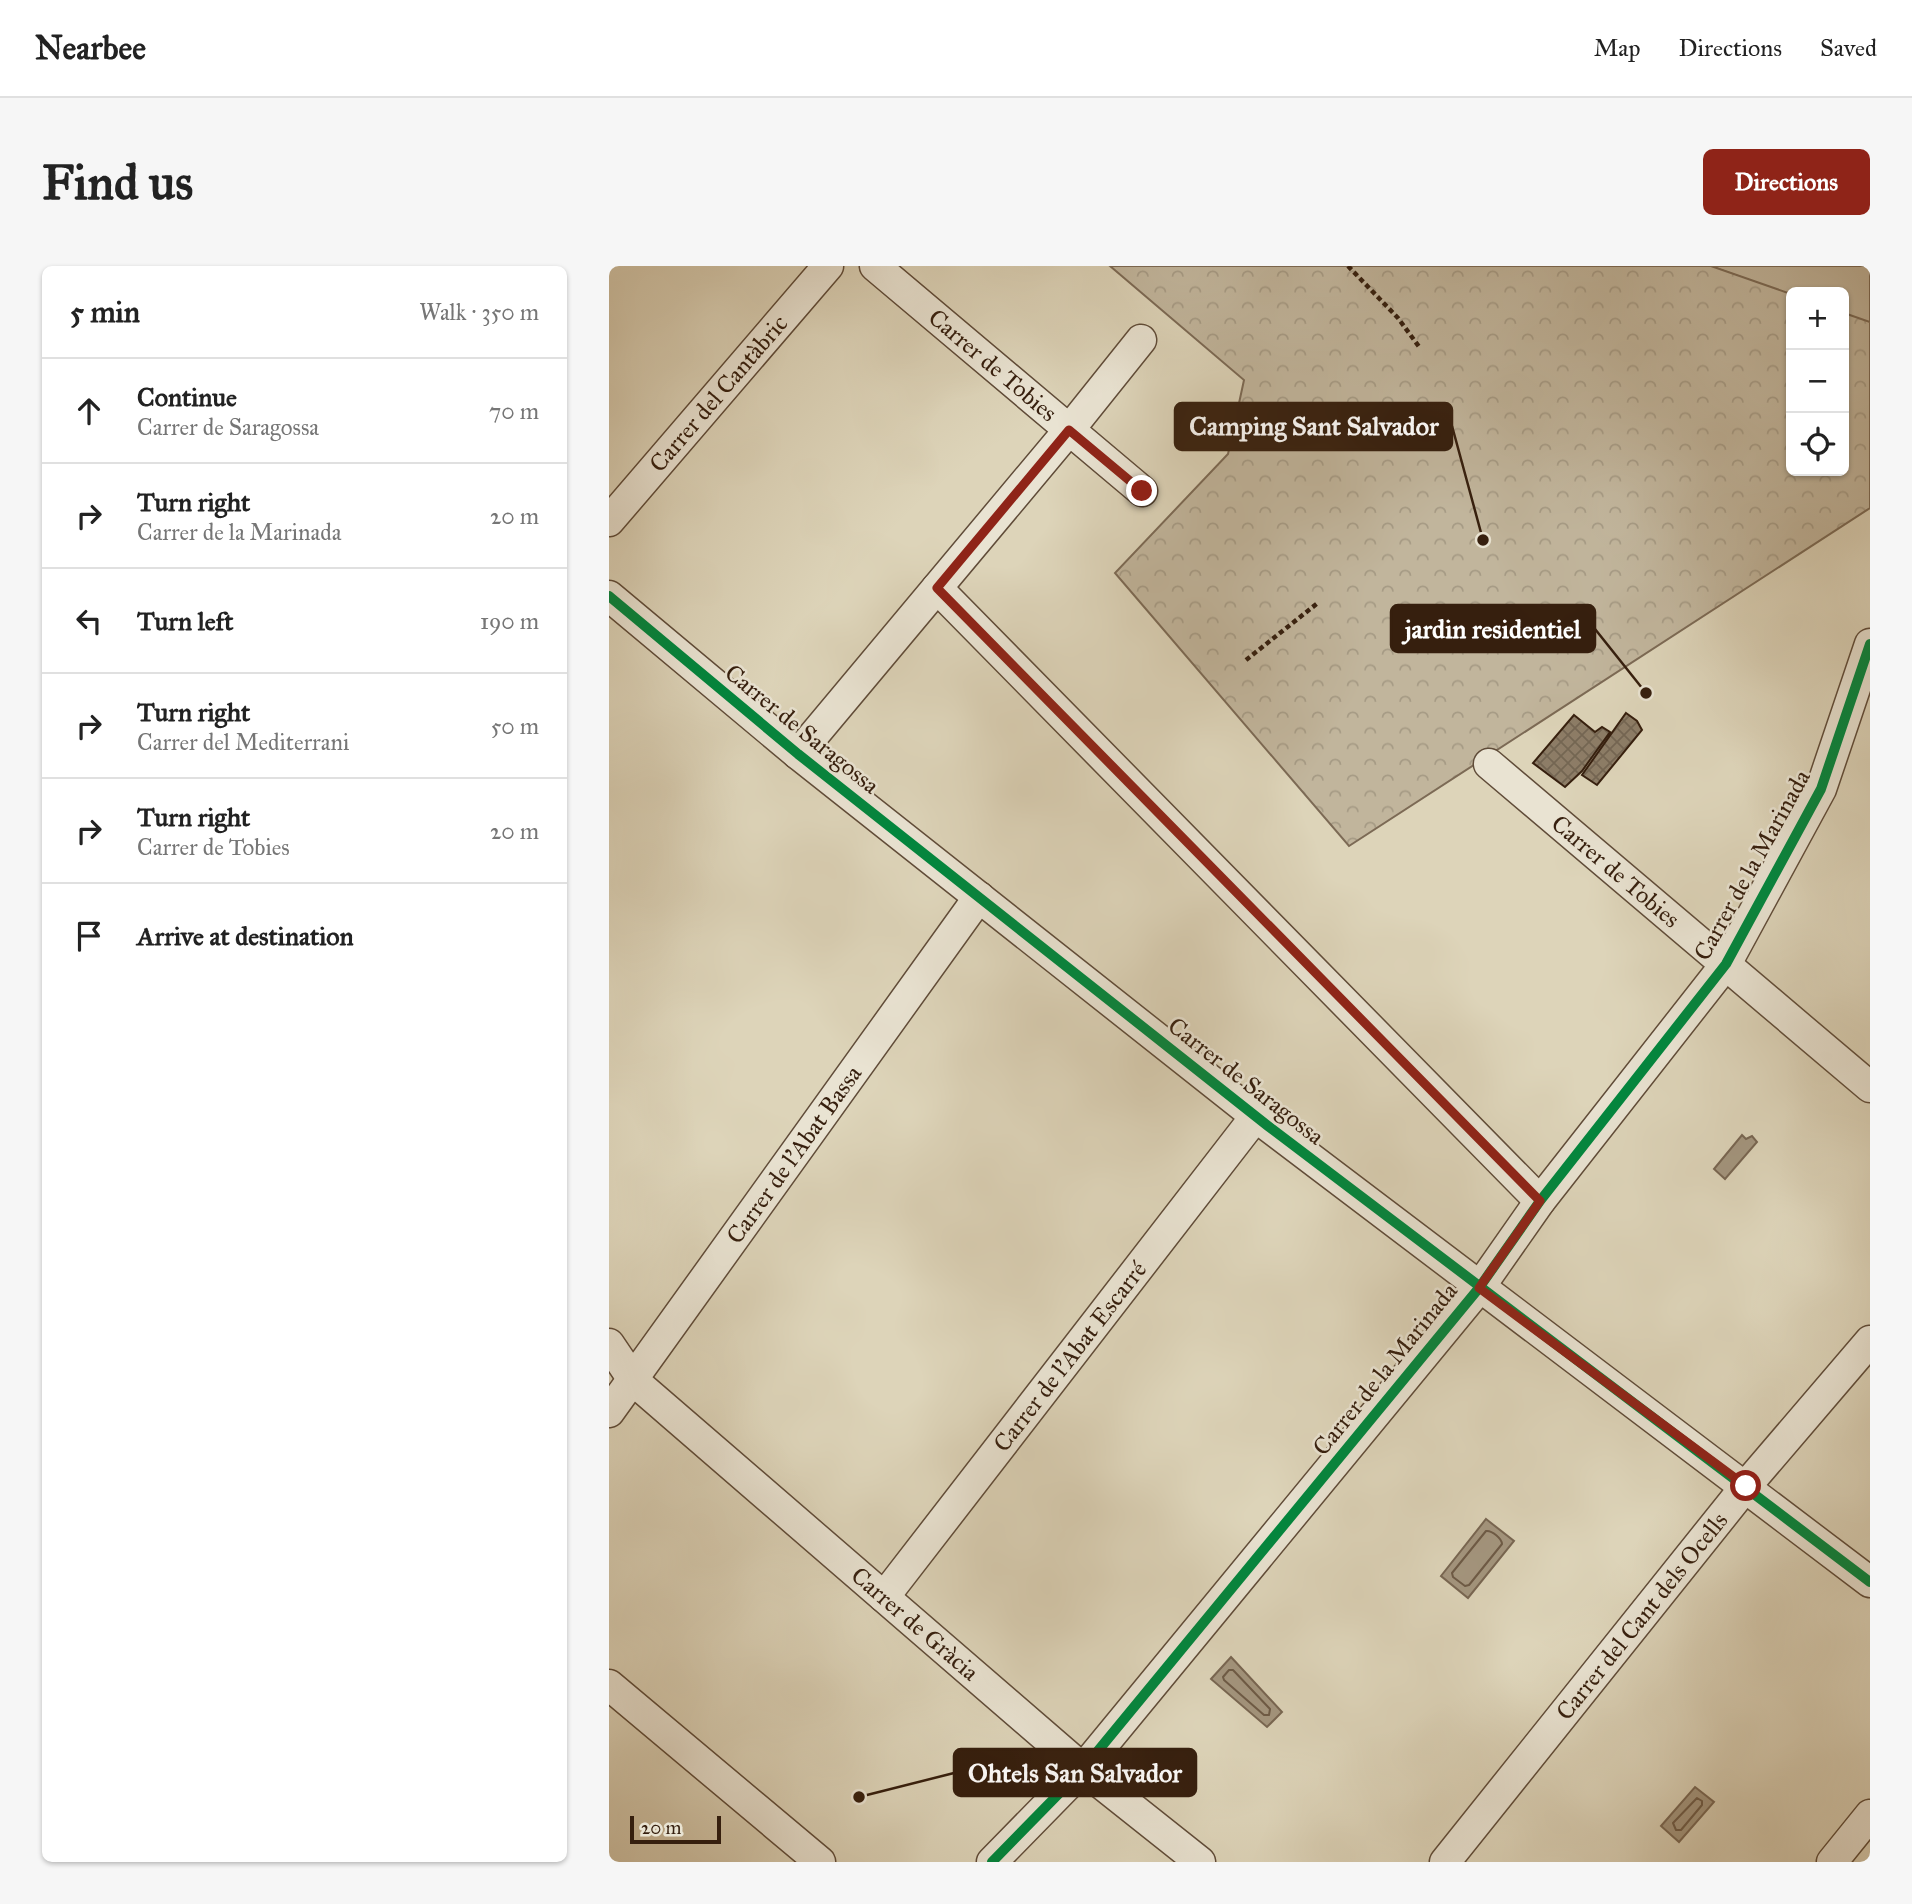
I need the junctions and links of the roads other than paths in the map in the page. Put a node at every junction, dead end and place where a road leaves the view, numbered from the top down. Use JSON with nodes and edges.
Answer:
{"nodes":[{"id":1,"x":828,"y":266,"type":"edge"},
{"id":2,"x":875,"y":266,"type":"edge"},
{"id":3,"x":1141,"y":340,"type":"dead end"},
{"id":4,"x":1069,"y":430,"type":"junction"},
{"id":5,"x":1142,"y":491,"type":"dead end"},
{"id":6,"x":609,"y":521,"type":"edge"},
{"id":7,"x":937,"y":588,"type":"junction"},
{"id":8,"x":609,"y":596,"type":"edge"},
{"id":9,"x":1870,"y":644,"type":"edge"},
{"id":10,"x":798,"y":754,"type":"junction"},
{"id":11,"x":1489,"y":764,"type":"dead end"},
{"id":12,"x":979,"y":897,"type":"junction"},
{"id":13,"x":1726,"y":964,"type":"junction"},
{"id":14,"x":1870,"y":1087,"type":"edge"},
{"id":15,"x":1256,"y":1116,"type":"junction"},
{"id":16,"x":1540,"y":1201,"type":"junction"},
{"id":17,"x":1479,"y":1288,"type":"junction"},
{"id":18,"x":1870,"y":1341,"type":"edge"},
{"id":19,"x":609,"y":1344,"type":"edge"},
{"id":20,"x":633,"y":1381,"type":"junction"},
{"id":21,"x":609,"y":1412,"type":"edge"},
{"id":22,"x":1746,"y":1486,"type":"junction"},
{"id":23,"x":1870,"y":1582,"type":"edge"},
{"id":24,"x":884,"y":1597,"type":"junction"},
{"id":25,"x":609,"y":1685,"type":"edge"},
{"id":26,"x":1083,"y":1769,"type":"junction"},
{"id":27,"x":1870,"y":1815,"type":"edge"},
{"id":28,"x":820,"y":1862,"type":"edge"},
{"id":29,"x":992,"y":1862,"type":"edge"},
{"id":30,"x":1200,"y":1862,"type":"edge"},
{"id":31,"x":1445,"y":1862,"type":"edge"},
{"id":32,"x":1832,"y":1862,"type":"edge"}],
"edges":[{"from":1,"to":6,"type":"street","name":"Carrer del Cantàbric"},
{"from":2,"to":4,"type":"street","name":"Carrer de Tobies"},
{"from":3,"to":4,"type":"street"},
{"from":4,"to":5,"type":"street","name":"Carrer de Tobies"},
{"from":4,"to":7,"type":"street"},
{"from":7,"to":10,"type":"street"},
{"from":7,"to":16,"type":"street"},
{"from":8,"to":10,"type":"street","name":"Carrer de Saragossa"},
{"from":9,"to":13,"type":"street","name":"Carrer de la Marinada"},
{"from":10,"to":12,"type":"street","name":"Carrer de Saragossa"},
{"from":11,"to":13,"type":"street","name":"Carrer de Tobies"},
{"from":12,"to":15,"type":"street","name":"Carrer de Saragossa"},
{"from":12,"to":20,"type":"street","name":"Carrer de l'Abat Bassa"},
{"from":13,"to":14,"type":"street","name":"Carrer de Tobies"},
{"from":13,"to":16,"type":"street","name":"Carrer de la Marinada"},
{"from":15,"to":17,"type":"street","name":"Carrer de Saragossa"},
{"from":15,"to":24,"type":"street","name":"Carrer de l'Abat Escarré"},
{"from":16,"to":17,"type":"street","name":"Carrer de la Marinada"},
{"from":17,"to":22,"type":"street","name":"Carrer de Saragossa"},
{"from":17,"to":26,"type":"street","name":"Carrer de la Marinada"},
{"from":18,"to":22,"type":"street","name":"Carrer del Cant dels Ocells"},
{"from":19,"to":20,"type":"street","name":"Carrer de Gràcia"},
{"from":20,"to":21,"type":"street","name":"Carrer de l'Abat Bassa"},
{"from":20,"to":24,"type":"street","name":"Carrer de Gràcia"},
{"from":22,"to":23,"type":"street","name":"Carrer de Saragossa"},
{"from":22,"to":31,"type":"street","name":"Carrer del Cant dels Ocells"},
{"from":24,"to":26,"type":"street","name":"Carrer de Gràcia"},
{"from":25,"to":28,"type":"street"},
{"from":26,"to":29,"type":"street","name":"Carrer de la Marinada"},
{"from":26,"to":30,"type":"street","name":"Carrer de Gràcia"},
{"from":27,"to":32,"type":"street"}]}
